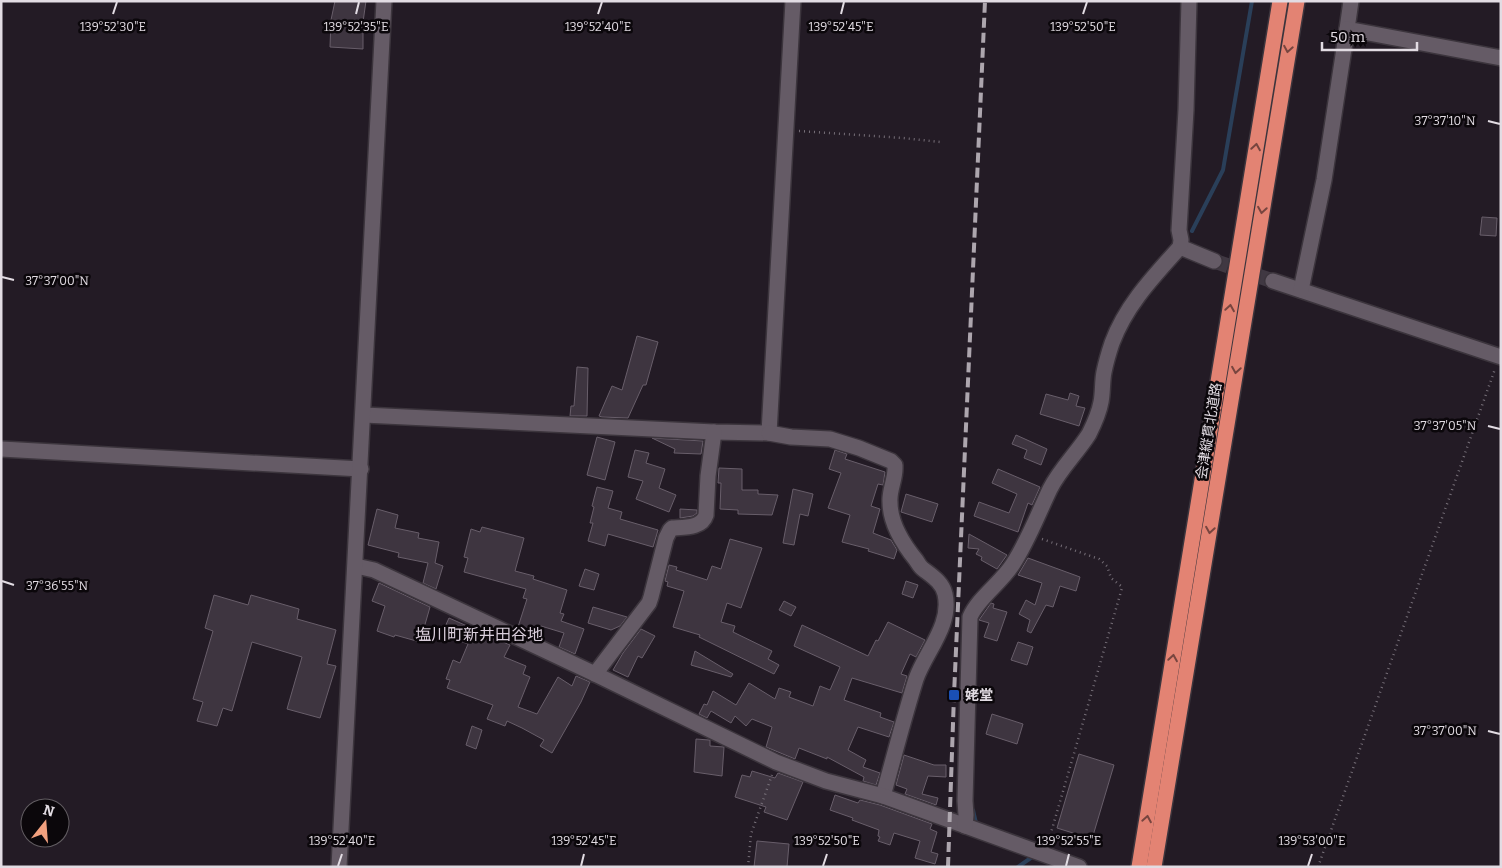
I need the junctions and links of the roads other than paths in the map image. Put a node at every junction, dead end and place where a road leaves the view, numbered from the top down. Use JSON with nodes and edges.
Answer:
{"nodes":[{"id":1,"x":384,"y":1,"type":"edge"},
{"id":2,"x":792,"y":1,"type":"edge"},
{"id":3,"x":1189,"y":1,"type":"edge"},
{"id":4,"x":1280,"y":1,"type":"edge"},
{"id":5,"x":1297,"y":1,"type":"edge"},
{"id":6,"x":1350,"y":1,"type":"edge"},
{"id":7,"x":1346,"y":29,"type":"junction"},
{"id":8,"x":1501,"y":58,"type":"edge"},
{"id":9,"x":1180,"y":247,"type":"junction"},
{"id":10,"x":1214,"y":262,"type":"tunnel mouth"},
{"id":11,"x":1273,"y":281,"type":"tunnel mouth"},
{"id":12,"x":1301,"y":290,"type":"junction"},
{"id":13,"x":1500,"y":355,"type":"edge"},
{"id":14,"x":364,"y":414,"type":"junction"},
{"id":15,"x":714,"y":432,"type":"junction"},
{"id":16,"x":769,"y":433,"type":"junction"},
{"id":17,"x":1,"y":449,"type":"edge"},
{"id":18,"x":361,"y":468,"type":"junction"},
{"id":19,"x":356,"y":566,"type":"junction"},
{"id":20,"x":595,"y":674,"type":"junction"},
{"id":21,"x":883,"y":796,"type":"junction"},
{"id":22,"x":965,"y":826,"type":"junction"},
{"id":23,"x":340,"y":867,"type":"edge"},
{"id":24,"x":1080,"y":867,"type":"edge"},
{"id":25,"x":1139,"y":867,"type":"edge"},
{"id":26,"x":1154,"y":867,"type":"edge"}],
"edges":[{"from":1,"to":14,"type":"street"},
{"from":2,"to":16,"type":"street"},
{"from":3,"to":9,"type":"street"},
{"from":25,"to":4,"type":"highway","name":"会津縦貫北道路","one_way":true},
{"from":5,"to":26,"type":"highway","name":"会津縦貫北道路","one_way":true},
{"from":6,"to":7,"type":"street"},
{"from":7,"to":8,"type":"street"},
{"from":7,"to":12,"type":"street"},
{"from":9,"to":10,"type":"street"},
{"from":9,"to":22,"type":"street"},
{"from":11,"to":12,"type":"street"},
{"from":12,"to":13,"type":"street"},
{"from":14,"to":15,"type":"street"},
{"from":14,"to":18,"type":"street"},
{"from":15,"to":16,"type":"street"},
{"from":15,"to":20,"type":"street"},
{"from":16,"to":21,"type":"street"},
{"from":17,"to":18,"type":"street"},
{"from":18,"to":19,"type":"street"},
{"from":19,"to":20,"type":"street"},
{"from":19,"to":23,"type":"street"},
{"from":20,"to":21,"type":"street"},
{"from":21,"to":22,"type":"street"},
{"from":22,"to":24,"type":"street"}]}
